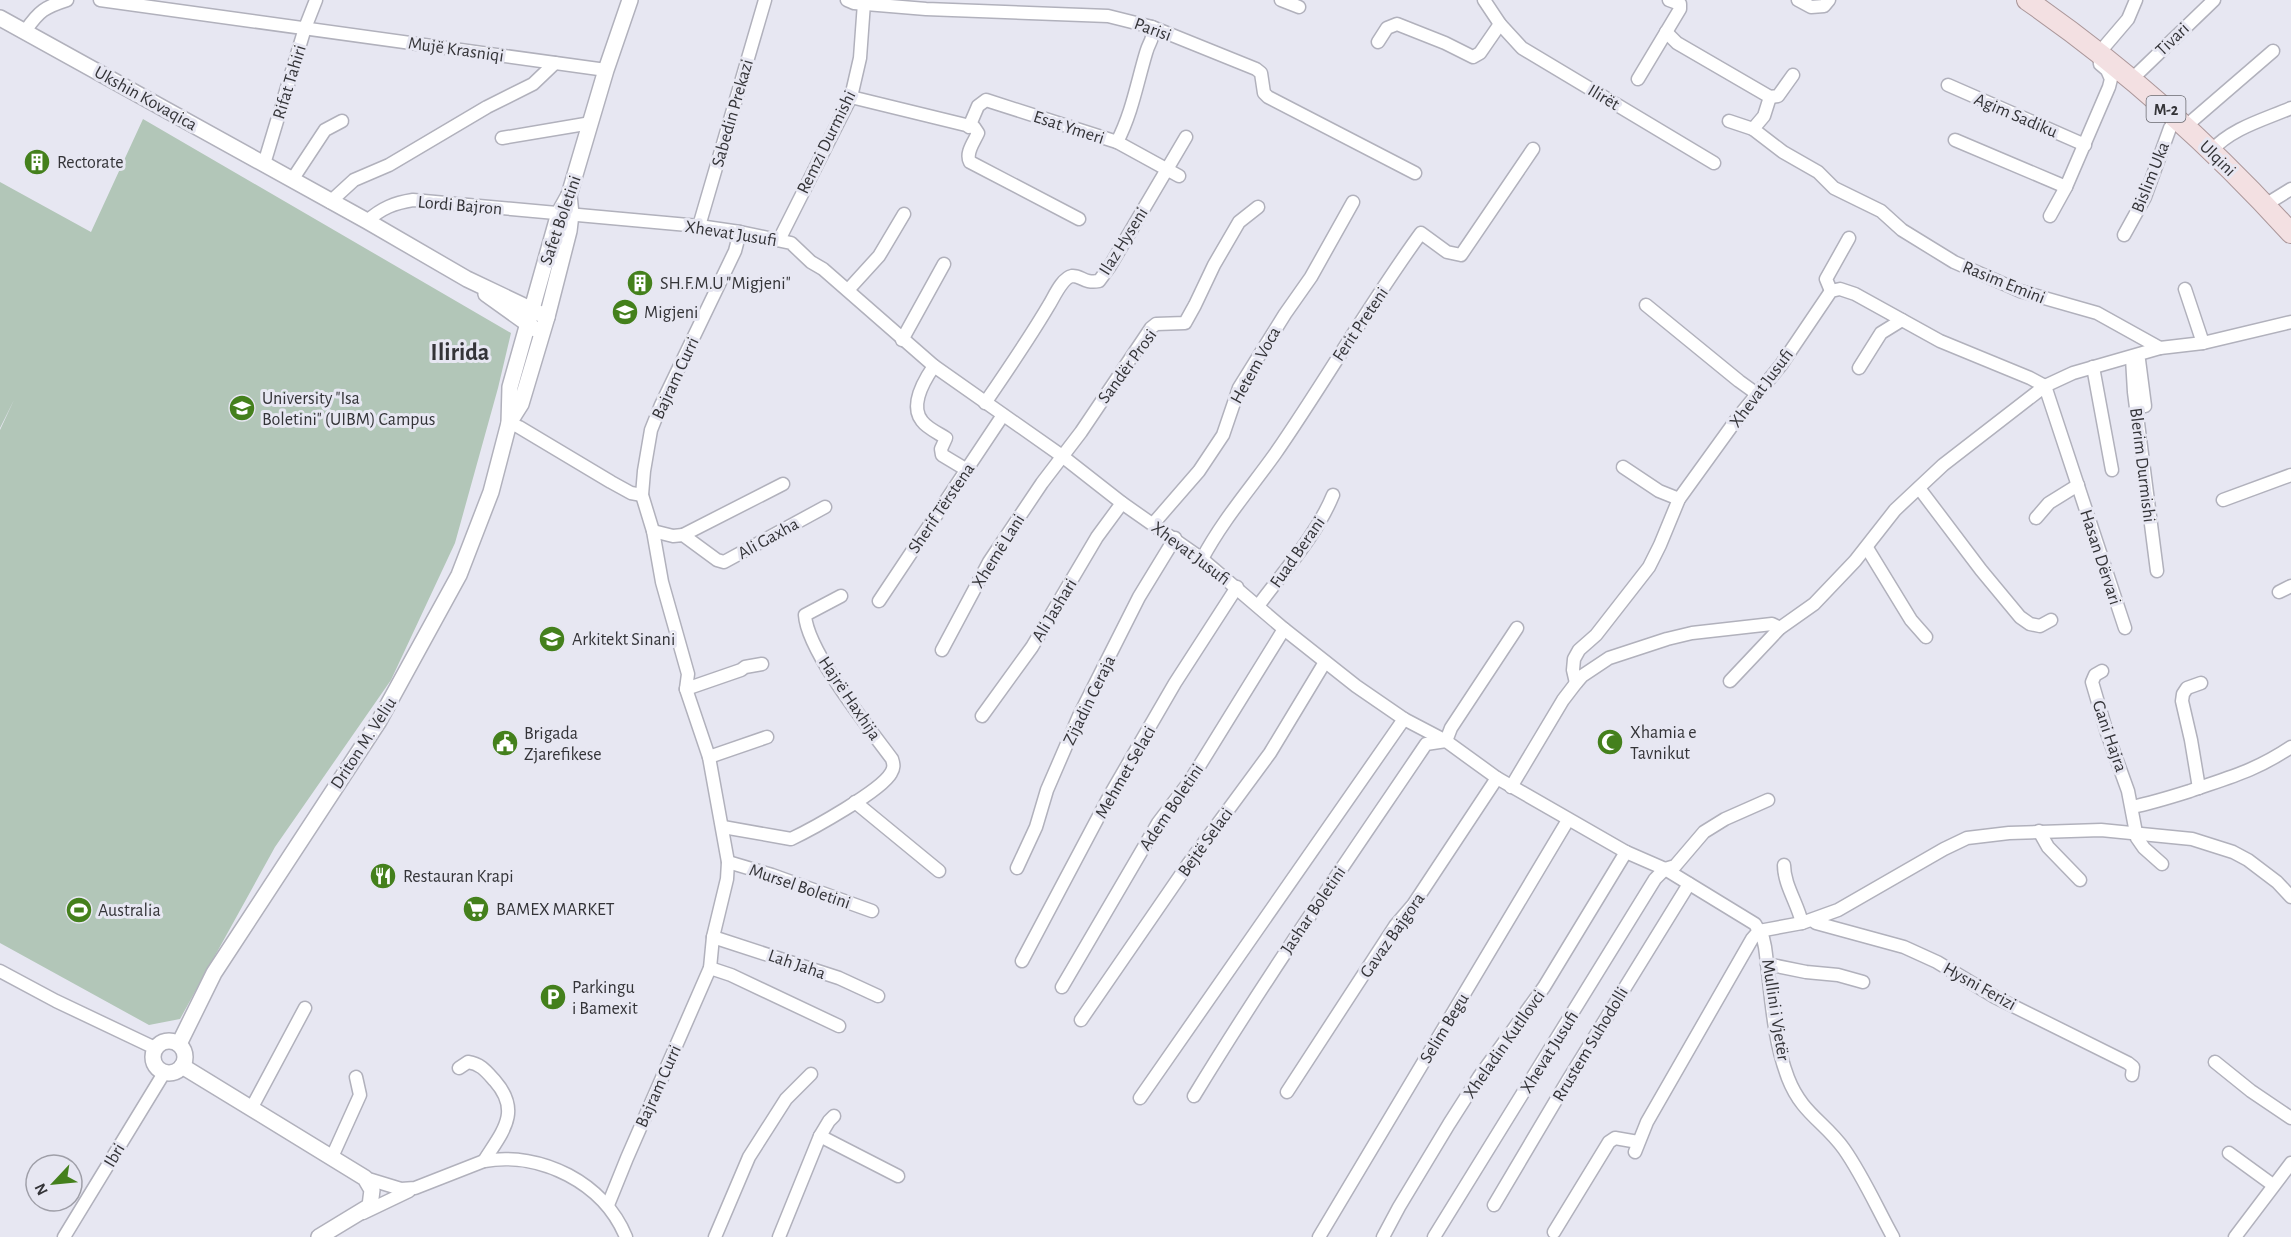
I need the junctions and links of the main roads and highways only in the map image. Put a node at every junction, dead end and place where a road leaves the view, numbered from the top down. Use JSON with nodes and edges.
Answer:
{"nodes":[{"id":1,"x":2026,"y":0,"type":"edge"},
{"id":2,"x":2291,"y":233,"type":"edge"}],
"edges":[{"from":1,"to":2,"type":"main road","name":"Ulqini","number":"M-2"}]}
